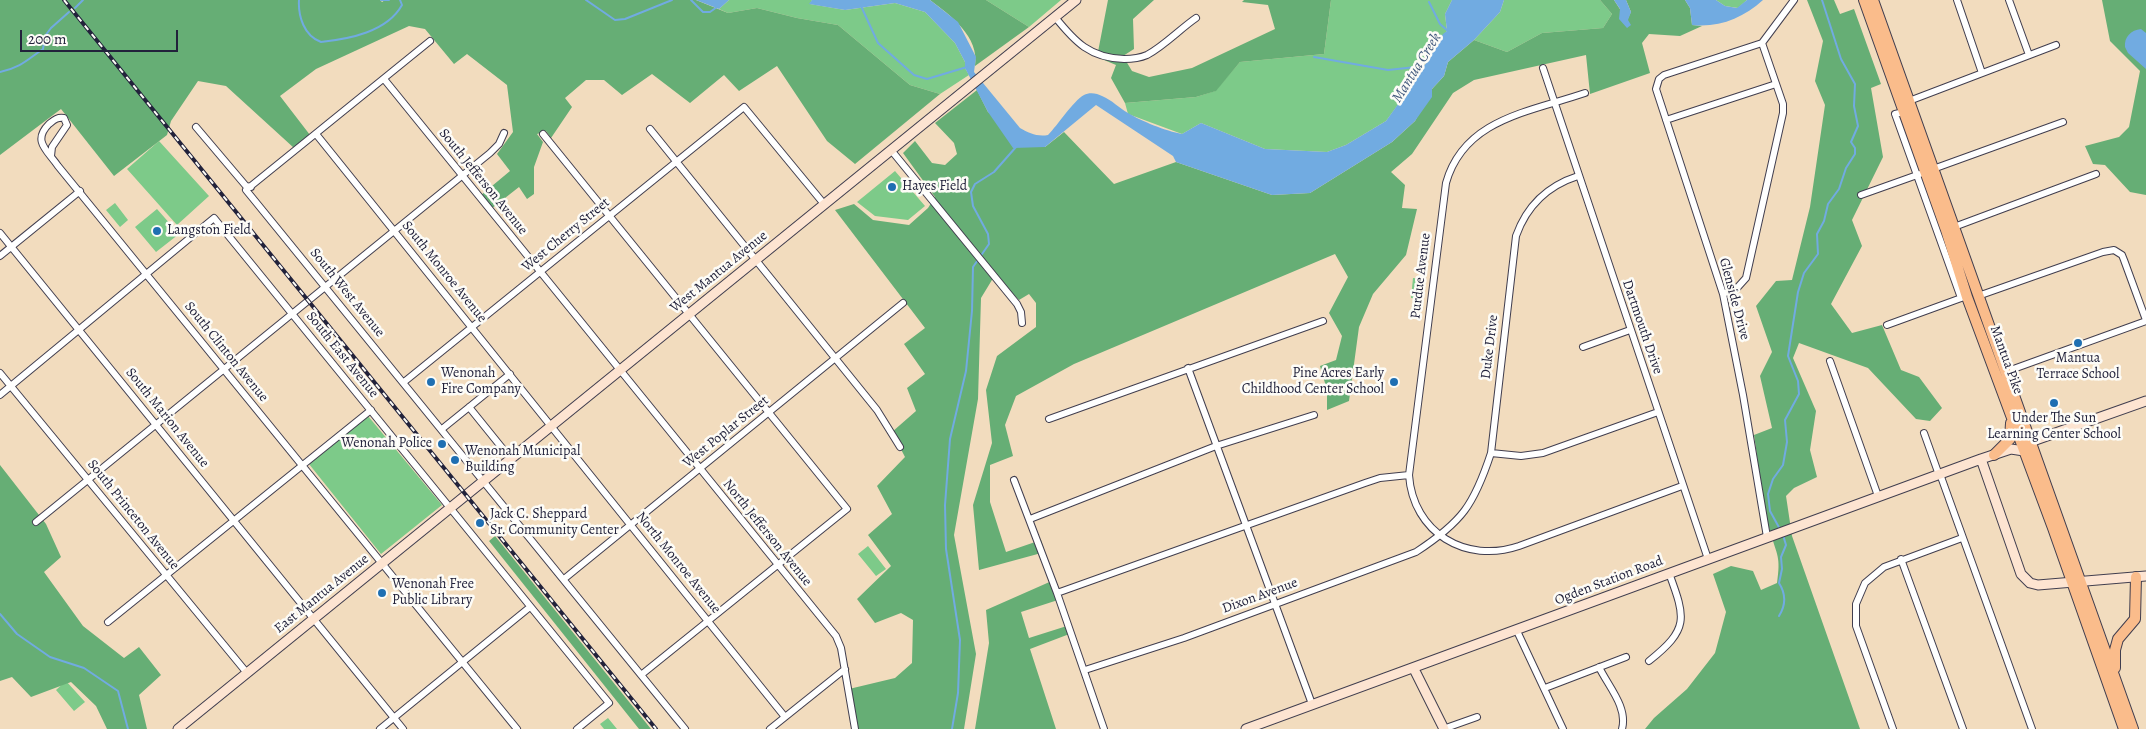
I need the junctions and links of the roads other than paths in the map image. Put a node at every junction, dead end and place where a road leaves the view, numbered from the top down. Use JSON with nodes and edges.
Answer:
{"nodes":[{"id":1,"x":1076,"y":0,"type":"edge"},
{"id":2,"x":1794,"y":0,"type":"edge"},
{"id":3,"x":1864,"y":0,"type":"edge"},
{"id":4,"x":1873,"y":0,"type":"edge"},
{"id":5,"x":1957,"y":0,"type":"edge"},
{"id":6,"x":2009,"y":0,"type":"edge"},
{"id":7,"x":1055,"y":17,"type":"junction"},
{"id":8,"x":1196,"y":18,"type":"dead end"},
{"id":9,"x":430,"y":42,"type":"dead end"},
{"id":10,"x":1762,"y":43,"type":"junction"},
{"id":11,"x":2056,"y":45,"type":"dead end"},
{"id":12,"x":2029,"y":55,"type":"junction"},
{"id":13,"x":1543,"y":68,"type":"dead end"},
{"id":14,"x":1982,"y":73,"type":"junction"},
{"id":15,"x":384,"y":79,"type":"junction"},
{"id":16,"x":1776,"y":84,"type":"junction"},
{"id":17,"x":1585,"y":93,"type":"dead end"},
{"id":18,"x":1909,"y":101,"type":"junction"},
{"id":19,"x":1555,"y":103,"type":"junction"},
{"id":20,"x":1666,"y":120,"type":"junction"},
{"id":21,"x":2063,"y":122,"type":"dead end"},
{"id":22,"x":196,"y":127,"type":"dead end"},
{"id":23,"x":650,"y":129,"type":"dead end"},
{"id":24,"x":504,"y":133,"type":"dead end"},
{"id":25,"x":316,"y":134,"type":"junction"},
{"id":26,"x":543,"y":134,"type":"dead end"},
{"id":27,"x":891,"y":150,"type":"junction"},
{"id":28,"x":51,"y":156,"type":"junction"},
{"id":29,"x":677,"y":162,"type":"junction"},
{"id":30,"x":1926,"y":172,"type":"junction"},
{"id":31,"x":2096,"y":174,"type":"dead end"},
{"id":32,"x":462,"y":176,"type":"junction"},
{"id":33,"x":1578,"y":176,"type":"junction"},
{"id":34,"x":251,"y":186,"type":"junction"},
{"id":35,"x":80,"y":191,"type":"junction"},
{"id":36,"x":1861,"y":195,"type":"dead end"},
{"id":37,"x":824,"y":204,"type":"junction"},
{"id":38,"x":608,"y":217,"type":"junction"},
{"id":39,"x":1954,"y":228,"type":"junction"},
{"id":40,"x":394,"y":231,"type":"junction"},
{"id":41,"x":0,"y":233,"type":"edge"},
{"id":42,"x":11,"y":247,"type":"junction"},
{"id":43,"x":0,"y":256,"type":"edge"},
{"id":44,"x":756,"y":260,"type":"junction"},
{"id":45,"x":540,"y":272,"type":"junction"},
{"id":46,"x":146,"y":274,"type":"junction"},
{"id":47,"x":326,"y":286,"type":"junction"},
{"id":48,"x":1723,"y":294,"type":"junction"},
{"id":49,"x":1978,"y":296,"type":"junction"},
{"id":50,"x":1964,"y":297,"type":"junction"},
{"id":51,"x":903,"y":303,"type":"dead end"},
{"id":52,"x":292,"y":313,"type":"junction"},
{"id":53,"x":688,"y":315,"type":"junction"},
{"id":54,"x":2146,"y":320,"type":"edge"},
{"id":55,"x":1322,"y":321,"type":"dead end"},
{"id":56,"x":1022,"y":323,"type":"dead end"},
{"id":57,"x":1888,"y":325,"type":"dead end"},
{"id":58,"x":472,"y":327,"type":"junction"},
{"id":59,"x":79,"y":330,"type":"junction"},
{"id":60,"x":1630,"y":330,"type":"junction"},
{"id":61,"x":1984,"y":339,"type":"junction"},
{"id":62,"x":1583,"y":347,"type":"dead end"},
{"id":63,"x":836,"y":358,"type":"junction"},
{"id":64,"x":1830,"y":361,"type":"dead end"},
{"id":65,"x":224,"y":368,"type":"junction"},
{"id":66,"x":1188,"y":368,"type":"junction"},
{"id":67,"x":620,"y":370,"type":"junction"},
{"id":68,"x":2005,"y":372,"type":"junction"},
{"id":69,"x":0,"y":373,"type":"edge"},
{"id":70,"x":510,"y":374,"type":"junction"},
{"id":71,"x":404,"y":382,"type":"junction"},
{"id":72,"x":10,"y":386,"type":"junction"},
{"id":73,"x":0,"y":395,"type":"edge"},
{"id":74,"x":2146,"y":401,"type":"edge"},
{"id":75,"x":469,"y":407,"type":"junction"},
{"id":76,"x":370,"y":410,"type":"junction"},
{"id":77,"x":1658,"y":412,"type":"junction"},
{"id":78,"x":768,"y":414,"type":"junction"},
{"id":79,"x":1314,"y":414,"type":"dead end"},
{"id":80,"x":1049,"y":419,"type":"dead end"},
{"id":81,"x":156,"y":424,"type":"junction"},
{"id":82,"x":552,"y":425,"type":"junction"},
{"id":83,"x":442,"y":429,"type":"junction"},
{"id":84,"x":1924,"y":433,"type":"dead end"},
{"id":85,"x":1216,"y":446,"type":"junction"},
{"id":86,"x":2027,"y":446,"type":"junction"},
{"id":87,"x":900,"y":447,"type":"dead end"},
{"id":88,"x":1491,"y":453,"type":"junction"},
{"id":89,"x":1994,"y":454,"type":"junction"},
{"id":90,"x":511,"y":459,"type":"junction"},
{"id":91,"x":1981,"y":459,"type":"junction"},
{"id":92,"x":302,"y":464,"type":"junction"},
{"id":93,"x":700,"y":470,"type":"junction"},
{"id":94,"x":1939,"y":475,"type":"junction"},
{"id":95,"x":1410,"y":476,"type":"junction"},
{"id":96,"x":88,"y":479,"type":"junction"},
{"id":97,"x":1014,"y":480,"type":"dead end"},
{"id":98,"x":484,"y":481,"type":"junction"},
{"id":99,"x":1682,"y":486,"type":"junction"},
{"id":100,"x":1878,"y":496,"type":"junction"},
{"id":101,"x":450,"y":508,"type":"junction"},
{"id":102,"x":1030,"y":519,"type":"junction"},
{"id":103,"x":234,"y":520,"type":"junction"},
{"id":104,"x":36,"y":522,"type":"dead end"},
{"id":105,"x":632,"y":525,"type":"junction"},
{"id":106,"x":1245,"y":526,"type":"junction"},
{"id":107,"x":1441,"y":537,"type":"junction"},
{"id":108,"x":1767,"y":537,"type":"junction"},
{"id":109,"x":1962,"y":538,"type":"junction"},
{"id":110,"x":1708,"y":559,"type":"junction"},
{"id":111,"x":1901,"y":559,"type":"junction"},
{"id":112,"x":382,"y":564,"type":"junction"},
{"id":113,"x":776,"y":564,"type":"junction"},
{"id":114,"x":1669,"y":573,"type":"junction"},
{"id":115,"x":166,"y":574,"type":"junction"},
{"id":116,"x":2141,"y":577,"type":"edge"},
{"id":117,"x":564,"y":579,"type":"junction"},
{"id":118,"x":2076,"y":582,"type":"junction"},
{"id":119,"x":1057,"y":593,"type":"junction"},
{"id":120,"x":1276,"y":604,"type":"junction"},
{"id":121,"x":530,"y":607,"type":"junction"},
{"id":122,"x":314,"y":618,"type":"junction"},
{"id":123,"x":708,"y":620,"type":"junction"},
{"id":124,"x":108,"y":622,"type":"dead end"},
{"id":125,"x":1517,"y":631,"type":"junction"},
{"id":126,"x":1626,"y":657,"type":"dead end"},
{"id":127,"x":1649,"y":661,"type":"dead end"},
{"id":128,"x":462,"y":662,"type":"junction"},
{"id":129,"x":1599,"y":667,"type":"junction"},
{"id":130,"x":844,"y":669,"type":"junction"},
{"id":131,"x":1414,"y":669,"type":"junction"},
{"id":132,"x":1085,"y":670,"type":"junction"},
{"id":133,"x":247,"y":673,"type":"junction"},
{"id":134,"x":641,"y":675,"type":"junction"},
{"id":135,"x":2116,"y":682,"type":"junction"},
{"id":136,"x":1545,"y":688,"type":"junction"},
{"id":137,"x":1312,"y":704,"type":"junction"},
{"id":138,"x":785,"y":717,"type":"junction"},
{"id":139,"x":1477,"y":717,"type":"dead end"},
{"id":140,"x":394,"y":718,"type":"junction"},
{"id":141,"x":182,"y":728,"type":"edge"},
{"id":142,"x":380,"y":729,"type":"edge"},
{"id":143,"x":403,"y":729,"type":"edge"},
{"id":144,"x":517,"y":729,"type":"edge"},
{"id":145,"x":577,"y":729,"type":"edge"},
{"id":146,"x":685,"y":729,"type":"edge"},
{"id":147,"x":770,"y":729,"type":"edge"},
{"id":148,"x":855,"y":729,"type":"edge"},
{"id":149,"x":1104,"y":729,"type":"edge"},
{"id":150,"x":1246,"y":729,"type":"edge"},
{"id":151,"x":1443,"y":729,"type":"edge"},
{"id":152,"x":1563,"y":729,"type":"edge"},
{"id":153,"x":1622,"y":729,"type":"edge"},
{"id":154,"x":1893,"y":729,"type":"edge"},
{"id":155,"x":1963,"y":729,"type":"edge"},
{"id":156,"x":2032,"y":729,"type":"edge"},
{"id":157,"x":2124,"y":729,"type":"edge"},
{"id":158,"x":2133,"y":729,"type":"edge"}],
"edges":[{"from":1,"to":7,"type":"street","name":"West Mantua Avenue"},
{"from":2,"to":10,"type":"street"},
{"from":3,"to":30,"type":"main road","name":"Mantua Pike"},
{"from":4,"to":18,"type":"main road","name":"Mantua Pike"},
{"from":5,"to":14,"type":"street"},
{"from":6,"to":12,"type":"street"},
{"from":7,"to":8,"type":"street"},
{"from":7,"to":27,"type":"street","name":"West Mantua Avenue"},
{"from":9,"to":15,"type":"street"},
{"from":10,"to":16,"type":"street"},
{"from":10,"to":20,"type":"street","name":"Glenside Drive"},
{"from":11,"to":12,"type":"street"},
{"from":12,"to":14,"type":"street"},
{"from":13,"to":19,"type":"street","name":"Dartmouth Drive"},
{"from":14,"to":18,"type":"street"},
{"from":15,"to":25,"type":"street"},
{"from":15,"to":32,"type":"street","name":"South Jefferson Avenue"},
{"from":16,"to":20,"type":"street"},
{"from":16,"to":48,"type":"street"},
{"from":17,"to":19,"type":"street","name":"Purdue Avenue"},
{"from":18,"to":30,"type":"main road","name":"Mantua Pike"},
{"from":19,"to":33,"type":"street","name":"Dartmouth Drive"},
{"from":19,"to":95,"type":"street","name":"Purdue Avenue"},
{"from":20,"to":48,"type":"street","name":"Glenside Drive"},
{"from":21,"to":30,"type":"street"},
{"from":22,"to":34,"type":"street","name":"South West Avenue"},
{"from":23,"to":29,"type":"street"},
{"from":24,"to":32,"type":"street"},
{"from":25,"to":34,"type":"street"},
{"from":25,"to":40,"type":"street","name":"South Monroe Avenue"},
{"from":26,"to":38,"type":"street"},
{"from":27,"to":37,"type":"street","name":"West Mantua Avenue"},
{"from":27,"to":56,"type":"street"},
{"from":28,"to":28,"type":"street","name":"South Clinton Avenue"},
{"from":28,"to":35,"type":"street","name":"South Clinton Avenue"},
{"from":29,"to":37,"type":"street","name":"West Cherry Street"},
{"from":29,"to":38,"type":"street","name":"West Cherry Street"},
{"from":29,"to":44,"type":"street"},
{"from":30,"to":36,"type":"street"},
{"from":30,"to":39,"type":"main road","name":"Mantua Pike"},
{"from":30,"to":50,"type":"main road","name":"Mantua Pike"},
{"from":31,"to":39,"type":"street"},
{"from":32,"to":40,"type":"street"},
{"from":32,"to":45,"type":"street","name":"South Jefferson Avenue"},
{"from":33,"to":60,"type":"street","name":"Dartmouth Drive"},
{"from":33,"to":88,"type":"street","name":"Duke Drive"},
{"from":34,"to":47,"type":"street","name":"South West Avenue"},
{"from":35,"to":42,"type":"street"},
{"from":35,"to":46,"type":"street","name":"South Clinton Avenue"},
{"from":37,"to":44,"type":"street","name":"West Mantua Avenue"},
{"from":38,"to":45,"type":"street","name":"West Cherry Street"},
{"from":38,"to":53,"type":"street"},
{"from":39,"to":49,"type":"main road","name":"Mantua Pike"},
{"from":40,"to":47,"type":"street"},
{"from":40,"to":58,"type":"street","name":"South Monroe Avenue"},
{"from":41,"to":42,"type":"street","name":"South Marion Avenue"},
{"from":42,"to":43,"type":"street"},
{"from":42,"to":59,"type":"street","name":"South Marion Avenue"},
{"from":44,"to":53,"type":"street","name":"West Mantua Avenue"},
{"from":44,"to":63,"type":"street"},
{"from":45,"to":58,"type":"street","name":"West Cherry Street"},
{"from":45,"to":67,"type":"street","name":"South Jefferson Avenue"},
{"from":46,"to":52,"type":"street","name":"South East Avenue"},
{"from":46,"to":59,"type":"street"},
{"from":46,"to":65,"type":"street","name":"South Clinton Avenue"},
{"from":47,"to":52,"type":"street"},
{"from":47,"to":71,"type":"street","name":"South West Avenue"},
{"from":48,"to":108,"type":"street","name":"Glenside Drive"},
{"from":49,"to":54,"type":"street"},
{"from":49,"to":68,"type":"main road","name":"Mantua Pike"},
{"from":50,"to":57,"type":"street"},
{"from":50,"to":61,"type":"main road","name":"Mantua Pike"},
{"from":51,"to":63,"type":"street","name":"West Poplar Street"},
{"from":52,"to":65,"type":"street"},
{"from":52,"to":76,"type":"street","name":"South East Avenue"},
{"from":53,"to":67,"type":"street","name":"West Mantua Avenue"},
{"from":53,"to":78,"type":"street"},
{"from":54,"to":68,"type":"street"},
{"from":55,"to":66,"type":"street"},
{"from":58,"to":70,"type":"street","name":"South Monroe Avenue"},
{"from":58,"to":71,"type":"street","name":"West Cherry Street"},
{"from":59,"to":72,"type":"street"},
{"from":59,"to":81,"type":"street","name":"South Marion Avenue"},
{"from":60,"to":62,"type":"street"},
{"from":60,"to":77,"type":"street","name":"Dartmouth Drive"},
{"from":61,"to":86,"type":"main road","name":"Mantua Pike"},
{"from":61,"to":89,"type":"main road"},
{"from":63,"to":78,"type":"street","name":"West Poplar Street"},
{"from":63,"to":87,"type":"street"},
{"from":64,"to":100,"type":"street"},
{"from":65,"to":81,"type":"street"},
{"from":65,"to":92,"type":"street","name":"South Clinton Avenue"},
{"from":66,"to":80,"type":"street"},
{"from":66,"to":85,"type":"street"},
{"from":67,"to":82,"type":"street","name":"West Mantua Avenue"},
{"from":67,"to":93,"type":"street","name":"North Jefferson Avenue"},
{"from":68,"to":86,"type":"main road","name":"Mantua Pike"},
{"from":69,"to":72,"type":"street","name":"South Princeton Avenue"},
{"from":70,"to":75,"type":"street"},
{"from":70,"to":82,"type":"street","name":"South Monroe Avenue"},
{"from":71,"to":83,"type":"street","name":"South West Avenue"},
{"from":72,"to":73,"type":"street"},
{"from":72,"to":96,"type":"street","name":"South Princeton Avenue"},
{"from":74,"to":86,"type":"street"},
{"from":75,"to":83,"type":"street"},
{"from":75,"to":90,"type":"street"},
{"from":76,"to":92,"type":"street"},
{"from":76,"to":101,"type":"street","name":"South East Avenue"},
{"from":77,"to":88,"type":"street"},
{"from":77,"to":99,"type":"street","name":"Dartmouth Drive"},
{"from":78,"to":93,"type":"street","name":"West Poplar Street"},
{"from":78,"to":113,"type":"street"},
{"from":79,"to":85,"type":"street"},
{"from":81,"to":96,"type":"street"},
{"from":81,"to":103,"type":"street","name":"South Marion Avenue"},
{"from":82,"to":90,"type":"street","name":"West Mantua Avenue"},
{"from":82,"to":105,"type":"street","name":"North Monroe Avenue"},
{"from":83,"to":98,"type":"street","name":"South West Avenue"},
{"from":84,"to":94,"type":"street"},
{"from":85,"to":102,"type":"street"},
{"from":85,"to":106,"type":"street"},
{"from":86,"to":89,"type":"street","name":"Ogden Station Road"},
{"from":86,"to":118,"type":"main road","name":"Mantua Pike"},
{"from":88,"to":107,"type":"street","name":"Duke Drive"},
{"from":89,"to":91,"type":"street","name":"Ogden Station Road"},
{"from":90,"to":98,"type":"street","name":"West Mantua Avenue"},
{"from":91,"to":94,"type":"street","name":"Ogden Station Road"},
{"from":91,"to":118,"type":"street"},
{"from":92,"to":103,"type":"street"},
{"from":92,"to":112,"type":"street","name":"South Clinton Avenue"},
{"from":93,"to":105,"type":"street","name":"West Poplar Street"},
{"from":93,"to":113,"type":"street","name":"North Jefferson Avenue"},
{"from":94,"to":100,"type":"street","name":"Ogden Station Road"},
{"from":94,"to":109,"type":"street"},
{"from":95,"to":106,"type":"street"},
{"from":95,"to":107,"type":"street","name":"Purdue Avenue"},
{"from":96,"to":104,"type":"street"},
{"from":96,"to":115,"type":"street","name":"South Princeton Avenue"},
{"from":97,"to":102,"type":"street"},
{"from":98,"to":101,"type":"street","name":"East Mantua Avenue"},
{"from":98,"to":117,"type":"street","name":"South West Avenue"},
{"from":99,"to":107,"type":"street"},
{"from":99,"to":110,"type":"street","name":"Dartmouth Drive"},
{"from":100,"to":108,"type":"street","name":"Ogden Station Road"},
{"from":101,"to":112,"type":"street","name":"East Mantua Avenue"},
{"from":101,"to":121,"type":"street","name":"South East Avenue"},
{"from":102,"to":119,"type":"street"},
{"from":103,"to":115,"type":"street"},
{"from":103,"to":122,"type":"street","name":"South Marion Avenue"},
{"from":105,"to":117,"type":"street","name":"West Poplar Street"},
{"from":105,"to":123,"type":"street","name":"North Monroe Avenue"},
{"from":106,"to":119,"type":"street"},
{"from":106,"to":120,"type":"street"},
{"from":107,"to":120,"type":"street","name":"Dixon Avenue"},
{"from":108,"to":110,"type":"street","name":"Ogden Station Road"},
{"from":109,"to":111,"type":"street"},
{"from":109,"to":156,"type":"street"},
{"from":110,"to":114,"type":"street","name":"Ogden Station Road"},
{"from":111,"to":154,"type":"street"},
{"from":111,"to":155,"type":"street"},
{"from":112,"to":122,"type":"street","name":"East Mantua Avenue"},
{"from":112,"to":128,"type":"street","name":"South Clinton Avenue"},
{"from":113,"to":123,"type":"street"},
{"from":113,"to":130,"type":"street","name":"North Jefferson Avenue"},
{"from":114,"to":125,"type":"street","name":"Ogden Station Road"},
{"from":114,"to":127,"type":"street"},
{"from":115,"to":124,"type":"street"},
{"from":115,"to":133,"type":"street","name":"South Princeton Avenue"},
{"from":116,"to":118,"type":"street"},
{"from":116,"to":135,"type":"main road"},
{"from":117,"to":134,"type":"street","name":"South West Avenue"},
{"from":118,"to":135,"type":"main road","name":"Mantua Pike"},
{"from":118,"to":157,"type":"main road","name":"Mantua Pike"},
{"from":119,"to":132,"type":"street"},
{"from":120,"to":132,"type":"street","name":"Dixon Avenue"},
{"from":120,"to":137,"type":"street"},
{"from":121,"to":128,"type":"street"},
{"from":121,"to":145,"type":"street","name":"South East Avenue"},
{"from":122,"to":133,"type":"street","name":"East Mantua Avenue"},
{"from":122,"to":140,"type":"street","name":"South Marion Avenue"},
{"from":123,"to":134,"type":"street"},
{"from":123,"to":138,"type":"street","name":"North Monroe Avenue"},
{"from":125,"to":131,"type":"street","name":"Ogden Station Road"},
{"from":125,"to":136,"type":"street"},
{"from":126,"to":129,"type":"street"},
{"from":128,"to":140,"type":"street"},
{"from":128,"to":144,"type":"street","name":"South Clinton Avenue"},
{"from":129,"to":136,"type":"street"},
{"from":129,"to":153,"type":"street"},
{"from":130,"to":138,"type":"street"},
{"from":130,"to":148,"type":"street","name":"North Jefferson Avenue"},
{"from":131,"to":137,"type":"street","name":"Ogden Station Road"},
{"from":131,"to":151,"type":"street"},
{"from":132,"to":149,"type":"street"},
{"from":133,"to":141,"type":"street","name":"East Mantua Avenue"},
{"from":134,"to":146,"type":"street","name":"South West Avenue"},
{"from":135,"to":158,"type":"main road","name":"Mantua Pike"},
{"from":136,"to":152,"type":"street"},
{"from":137,"to":150,"type":"street","name":"Ogden Station Road"},
{"from":138,"to":147,"type":"street"},
{"from":139,"to":151,"type":"street"},
{"from":140,"to":142,"type":"street"},
{"from":140,"to":143,"type":"street","name":"South Marion Avenue"}]}
